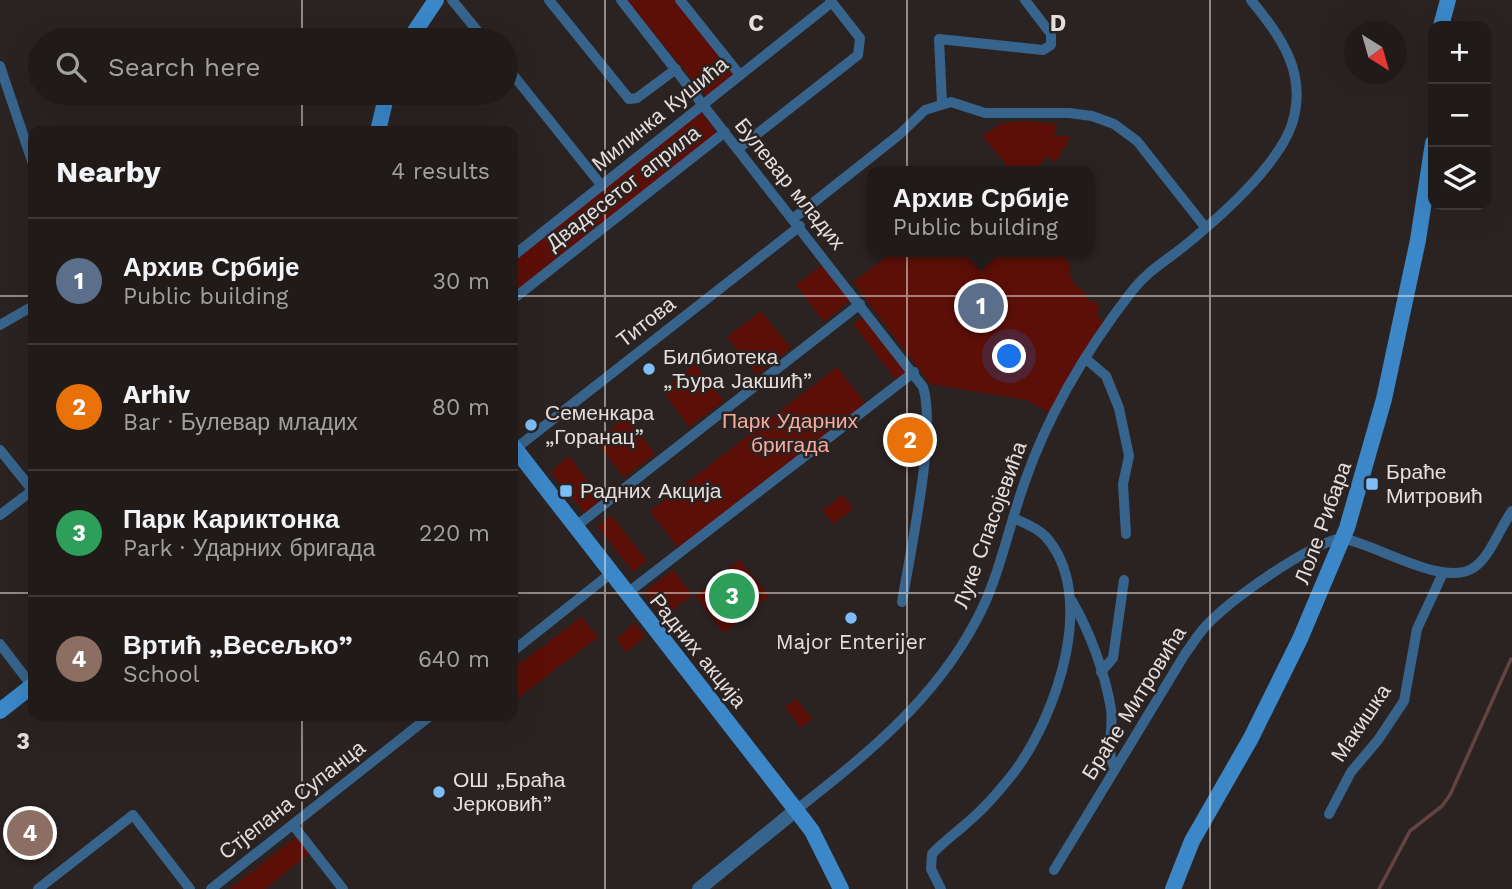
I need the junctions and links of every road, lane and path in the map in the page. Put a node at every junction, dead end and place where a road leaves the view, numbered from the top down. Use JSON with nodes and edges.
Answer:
{"nodes":[{"id":1,"x":436,"y":0,"type":"edge"},
{"id":2,"x":452,"y":0,"type":"edge"},
{"id":3,"x":549,"y":0,"type":"edge"},
{"id":4,"x":621,"y":0,"type":"edge"},
{"id":5,"x":680,"y":0,"type":"edge"},
{"id":6,"x":1025,"y":0,"type":"edge"},
{"id":7,"x":1251,"y":0,"type":"edge"},
{"id":8,"x":1439,"y":0,"type":"edge"},
{"id":9,"x":1448,"y":0,"type":"edge"},
{"id":10,"x":831,"y":1,"type":"edge"},
{"id":11,"x":1439,"y":21,"type":"edge"},
{"id":12,"x":1441,"y":21,"type":"edge"},
{"id":13,"x":417,"y":28,"type":"edge"},
{"id":14,"x":475,"y":28,"type":"edge"},
{"id":15,"x":0,"y":66,"type":"edge"},
{"id":16,"x":676,"y":69,"type":"junction"},
{"id":17,"x":740,"y":75,"type":"junction"},
{"id":18,"x":518,"y":81,"type":"edge"},
{"id":19,"x":4,"y":94,"type":"edge"},
{"id":20,"x":942,"y":103,"type":"junction"},
{"id":21,"x":384,"y":105,"type":"edge"},
{"id":22,"x":704,"y":105,"type":"junction"},
{"id":23,"x":379,"y":126,"type":"edge"},
{"id":24,"x":725,"y":132,"type":"junction"},
{"id":25,"x":1432,"y":147,"type":"edge"},
{"id":26,"x":738,"y":149,"type":"junction"},
{"id":27,"x":28,"y":152,"type":"edge"},
{"id":28,"x":602,"y":186,"type":"junction"},
{"id":29,"x":797,"y":222,"type":"junction"},
{"id":30,"x":1205,"y":228,"type":"junction"},
{"id":31,"x":518,"y":252,"type":"edge"},
{"id":32,"x":518,"y":295,"type":"edge"},
{"id":33,"x":860,"y":304,"type":"junction"},
{"id":34,"x":28,"y":309,"type":"edge"},
{"id":35,"x":0,"y":325,"type":"edge"},
{"id":36,"x":1085,"y":358,"type":"junction"},
{"id":37,"x":914,"y":372,"type":"junction"},
{"id":38,"x":518,"y":444,"type":"edge"},
{"id":39,"x":0,"y":450,"type":"edge"},
{"id":40,"x":518,"y":452,"type":"edge"},
{"id":41,"x":28,"y":485,"type":"edge"},
{"id":42,"x":28,"y":495,"type":"edge"},
{"id":43,"x":1512,"y":512,"type":"edge"},
{"id":44,"x":0,"y":515,"type":"edge"},
{"id":45,"x":1013,"y":518,"type":"junction"},
{"id":46,"x":575,"y":527,"type":"junction"},
{"id":47,"x":1126,"y":534,"type":"dead end"},
{"id":48,"x":1343,"y":538,"type":"junction"},
{"id":49,"x":1443,"y":573,"type":"junction"},
{"id":50,"x":610,"y":574,"type":"junction"},
{"id":51,"x":1125,"y":579,"type":"dead end"},
{"id":52,"x":626,"y":594,"type":"junction"},
{"id":53,"x":1072,"y":601,"type":"junction"},
{"id":54,"x":902,"y":602,"type":"dead end"},
{"id":55,"x":0,"y":644,"type":"edge"},
{"id":56,"x":518,"y":647,"type":"edge"},
{"id":57,"x":1101,"y":672,"type":"junction"},
{"id":58,"x":28,"y":679,"type":"edge"},
{"id":59,"x":28,"y":689,"type":"edge"},
{"id":60,"x":0,"y":711,"type":"edge"},
{"id":61,"x":424,"y":721,"type":"edge"},
{"id":62,"x":1115,"y":768,"type":"junction"},
{"id":63,"x":796,"y":810,"type":"junction"},
{"id":64,"x":1329,"y":814,"type":"dead end"},
{"id":65,"x":293,"y":825,"type":"junction"},
{"id":66,"x":1054,"y":870,"type":"dead end"},
{"id":67,"x":38,"y":889,"type":"edge"},
{"id":68,"x":190,"y":889,"type":"edge"},
{"id":69,"x":211,"y":889,"type":"edge"},
{"id":70,"x":343,"y":889,"type":"edge"},
{"id":71,"x":699,"y":889,"type":"edge"},
{"id":72,"x":841,"y":889,"type":"edge"},
{"id":73,"x":940,"y":889,"type":"edge"},
{"id":74,"x":1173,"y":889,"type":"edge"}],
"edges":[{"from":1,"to":13,"type":"main road"},
{"from":2,"to":14,"type":"street"},
{"from":3,"to":16,"type":"street"},
{"from":4,"to":16,"type":"street","name":"Булевар младих"},
{"from":5,"to":17,"type":"street"},
{"from":6,"to":20,"type":"street"},
{"from":7,"to":30,"type":"street","name":"Луке Спасојевића"},
{"from":8,"to":11,"type":"main road"},
{"from":9,"to":12,"type":"main road"},
{"from":10,"to":17,"type":"street","name":"Милинка Кушића"},
{"from":10,"to":26,"type":"street"},
{"from":15,"to":19,"type":"street"},
{"from":16,"to":22,"type":"street","name":"Булевар младих"},
{"from":17,"to":22,"type":"street","name":"Милинка Кушића"},
{"from":18,"to":28,"type":"street"},
{"from":19,"to":27,"type":"street"},
{"from":20,"to":29,"type":"street","name":"Титова"},
{"from":20,"to":30,"type":"street"},
{"from":21,"to":23,"type":"main road"},
{"from":22,"to":24,"type":"street","name":"Булевар младих"},
{"from":22,"to":28,"type":"street","name":"Милинка Кушића"},
{"from":24,"to":26,"type":"street","name":"Булевар младих"},
{"from":24,"to":32,"type":"street","name":"Двадесетог априла"},
{"from":25,"to":48,"type":"main road","name":"Лоле Рибара"},
{"from":26,"to":29,"type":"street","name":"Булевар младих"},
{"from":28,"to":31,"type":"street","name":"Милинка Кушића"},
{"from":29,"to":33,"type":"street","name":"Булевар младих"},
{"from":29,"to":38,"type":"street","name":"Титова"},
{"from":30,"to":36,"type":"street","name":"Луке Спасојевића"},
{"from":33,"to":37,"type":"street","name":"Булевар младих"},
{"from":33,"to":46,"type":"street"},
{"from":34,"to":35,"type":"street"},
{"from":36,"to":45,"type":"street","name":"Луке Спасојевића"},
{"from":36,"to":47,"type":"street"},
{"from":37,"to":52,"type":"street"},
{"from":37,"to":54,"type":"street","name":"Булевар младих"},
{"from":39,"to":41,"type":"street"},
{"from":40,"to":46,"type":"main road","name":"Радних акција"},
{"from":42,"to":44,"type":"street"},
{"from":43,"to":49,"type":"street"},
{"from":45,"to":53,"type":"street"},
{"from":45,"to":63,"type":"street","name":"Луке Спасојевића"},
{"from":46,"to":50,"type":"main road","name":"Радних акција"},
{"from":48,"to":49,"type":"street"},
{"from":48,"to":62,"type":"street","name":"Браће Митровића"},
{"from":48,"to":74,"type":"main road","name":"Лоле Рибара"},
{"from":49,"to":64,"type":"street","name":"Макишка"},
{"from":50,"to":52,"type":"main road","name":"Радних акција"},
{"from":50,"to":56,"type":"street"},
{"from":51,"to":57,"type":"street"},
{"from":52,"to":63,"type":"main road","name":"Радних акција"},
{"from":53,"to":57,"type":"street"},
{"from":53,"to":73,"type":"street"},
{"from":55,"to":58,"type":"street"},
{"from":57,"to":62,"type":"street"},
{"from":59,"to":60,"type":"main road"},
{"from":61,"to":65,"type":"street","name":"Стјепана Супанца"},
{"from":62,"to":66,"type":"street","name":"Браће Митровића"},
{"from":63,"to":71,"type":"street"},
{"from":63,"to":72,"type":"main road","name":"Радних акција"},
{"from":65,"to":69,"type":"street","name":"Стјепана Супанца"},
{"from":65,"to":70,"type":"street"},
{"from":67,"to":68,"type":"street"}]}
